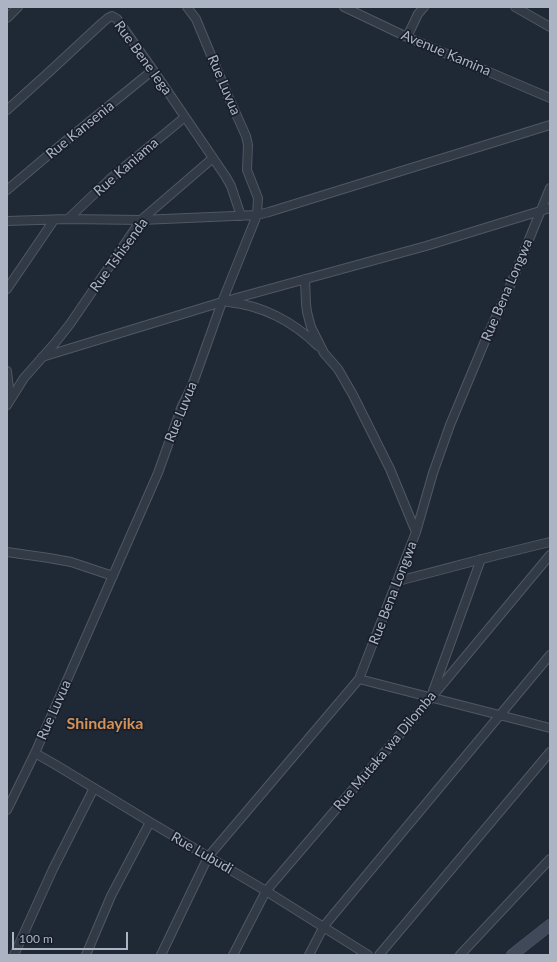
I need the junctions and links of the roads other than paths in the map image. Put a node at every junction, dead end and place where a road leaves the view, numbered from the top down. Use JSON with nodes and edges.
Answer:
{"nodes":[{"id":1,"x":18,"y":7,"type":"edge"},
{"id":2,"x":187,"y":7,"type":"edge"},
{"id":3,"x":344,"y":7,"type":"edge"},
{"id":4,"x":424,"y":7,"type":"edge"},
{"id":5,"x":515,"y":7,"type":"edge"},
{"id":6,"x":7,"y":18,"type":"edge"},
{"id":7,"x":550,"y":27,"type":"edge"},
{"id":8,"x":407,"y":37,"type":"junction"},
{"id":9,"x":154,"y":70,"type":"junction"},
{"id":10,"x":550,"y":98,"type":"edge"},
{"id":11,"x":7,"y":110,"type":"edge"},
{"id":12,"x":185,"y":117,"type":"junction"},
{"id":13,"x":550,"y":125,"type":"edge"},
{"id":14,"x":213,"y":158,"type":"junction"},
{"id":15,"x":550,"y":188,"type":"edge"},
{"id":16,"x":7,"y":190,"type":"edge"},
{"id":17,"x":550,"y":208,"type":"edge"},
{"id":18,"x":540,"y":211,"type":"junction"},
{"id":19,"x":257,"y":215,"type":"junction"},
{"id":20,"x":241,"y":216,"type":"junction"},
{"id":21,"x":68,"y":219,"type":"junction"},
{"id":22,"x":54,"y":220,"type":"junction"},
{"id":23,"x":141,"y":220,"type":"junction"},
{"id":24,"x":7,"y":221,"type":"edge"},
{"id":25,"x":305,"y":279,"type":"junction"},
{"id":26,"x":7,"y":289,"type":"edge"},
{"id":27,"x":222,"y":302,"type":"junction"},
{"id":28,"x":324,"y":353,"type":"junction"},
{"id":29,"x":42,"y":357,"type":"junction"},
{"id":30,"x":7,"y":371,"type":"edge"},
{"id":31,"x":7,"y":400,"type":"edge"},
{"id":32,"x":7,"y":405,"type":"edge"},
{"id":33,"x":416,"y":532,"type":"junction"},
{"id":34,"x":550,"y":542,"type":"edge"},
{"id":35,"x":7,"y":552,"type":"edge"},
{"id":36,"x":550,"y":555,"type":"edge"},
{"id":37,"x":481,"y":559,"type":"junction"},
{"id":38,"x":113,"y":576,"type":"junction"},
{"id":39,"x":398,"y":581,"type":"junction"},
{"id":40,"x":550,"y":655,"type":"edge"},
{"id":41,"x":359,"y":679,"type":"junction"},
{"id":42,"x":431,"y":698,"type":"junction"},
{"id":43,"x":500,"y":715,"type":"junction"},
{"id":44,"x":550,"y":728,"type":"edge"},
{"id":45,"x":550,"y":752,"type":"edge"},
{"id":46,"x":35,"y":753,"type":"junction"},
{"id":47,"x":94,"y":788,"type":"junction"},
{"id":48,"x":7,"y":810,"type":"edge"},
{"id":49,"x":150,"y":822,"type":"junction"},
{"id":50,"x":208,"y":857,"type":"junction"},
{"id":51,"x":550,"y":859,"type":"edge"},
{"id":52,"x":266,"y":891,"type":"junction"},
{"id":53,"x":550,"y":925,"type":"edge"},
{"id":54,"x":324,"y":926,"type":"junction"},
{"id":55,"x":14,"y":953,"type":"edge"},
{"id":56,"x":86,"y":955,"type":"edge"},
{"id":57,"x":161,"y":955,"type":"edge"},
{"id":58,"x":233,"y":955,"type":"edge"},
{"id":59,"x":309,"y":955,"type":"edge"},
{"id":60,"x":368,"y":955,"type":"edge"},
{"id":61,"x":379,"y":955,"type":"edge"},
{"id":62,"x":460,"y":955,"type":"edge"},
{"id":63,"x":512,"y":955,"type":"edge"}],
"edges":[{"from":1,"to":6,"type":"street"},
{"from":2,"to":19,"type":"street","name":"Rue Luvua"},
{"from":3,"to":8,"type":"street","name":"Avenue Kamina"},
{"from":4,"to":8,"type":"street"},
{"from":5,"to":7,"type":"street"},
{"from":8,"to":10,"type":"street","name":"Avenue Kamina"},
{"from":9,"to":11,"type":"street","name":"Rue Bene lega"},
{"from":9,"to":12,"type":"street","name":"Rue Bene lega"},
{"from":9,"to":16,"type":"street","name":"Rue Kansenia"},
{"from":12,"to":14,"type":"street","name":"Rue Bene lega"},
{"from":12,"to":21,"type":"street","name":"Rue Kaniama"},
{"from":13,"to":19,"type":"street"},
{"from":14,"to":20,"type":"street","name":"Rue Bene lega"},
{"from":14,"to":23,"type":"street","name":"Rue Tshisenda"},
{"from":15,"to":18,"type":"street","name":"Rue Bena Longwa"},
{"from":17,"to":18,"type":"street"},
{"from":18,"to":25,"type":"street"},
{"from":18,"to":33,"type":"street","name":"Rue Bena Longwa"},
{"from":19,"to":20,"type":"street"},
{"from":19,"to":27,"type":"street","name":"Rue Luvua"},
{"from":20,"to":23,"type":"street"},
{"from":21,"to":22,"type":"street"},
{"from":21,"to":23,"type":"street"},
{"from":22,"to":24,"type":"street"},
{"from":22,"to":26,"type":"street"},
{"from":23,"to":29,"type":"street","name":"Rue Tshisenda"},
{"from":25,"to":27,"type":"street"},
{"from":25,"to":28,"type":"street"},
{"from":27,"to":28,"type":"street"},
{"from":27,"to":29,"type":"street"},
{"from":27,"to":38,"type":"street","name":"Rue Luvua"},
{"from":28,"to":33,"type":"street"},
{"from":29,"to":32,"type":"street","name":"Rue Tshisenda"},
{"from":30,"to":31,"type":"street"},
{"from":33,"to":39,"type":"street","name":"Rue Bena Longwa"},
{"from":34,"to":37,"type":"street"},
{"from":35,"to":38,"type":"street"},
{"from":36,"to":42,"type":"street","name":"Rue Mutaka wa Dilomba"},
{"from":37,"to":39,"type":"street"},
{"from":37,"to":42,"type":"street"},
{"from":38,"to":46,"type":"street","name":"Rue Luvua"},
{"from":39,"to":41,"type":"street","name":"Rue Bena Longwa"},
{"from":40,"to":43,"type":"street"},
{"from":41,"to":42,"type":"street"},
{"from":41,"to":50,"type":"street","name":"Rue Bena Longwa"},
{"from":42,"to":43,"type":"street"},
{"from":42,"to":52,"type":"street","name":"Rue Mutaka wa Dilomba"},
{"from":43,"to":44,"type":"street"},
{"from":43,"to":54,"type":"street"},
{"from":45,"to":61,"type":"street"},
{"from":46,"to":47,"type":"street","name":"Rue Lubudi"},
{"from":46,"to":48,"type":"street","name":"Rue Luvua"},
{"from":47,"to":49,"type":"street","name":"Rue Lubudi"},
{"from":47,"to":55,"type":"street"},
{"from":49,"to":50,"type":"street","name":"Rue Lubudi"},
{"from":49,"to":56,"type":"street"},
{"from":50,"to":52,"type":"street","name":"Rue Lubudi"},
{"from":50,"to":57,"type":"street","name":"Rue Bena Longwa"},
{"from":51,"to":62,"type":"street"},
{"from":52,"to":54,"type":"street","name":"Rue Lubudi"},
{"from":52,"to":58,"type":"street","name":"Rue Mutaka wa Dilomba"},
{"from":53,"to":63,"type":"street"},
{"from":54,"to":59,"type":"street"},
{"from":54,"to":60,"type":"street","name":"Rue Lubudi"}]}
